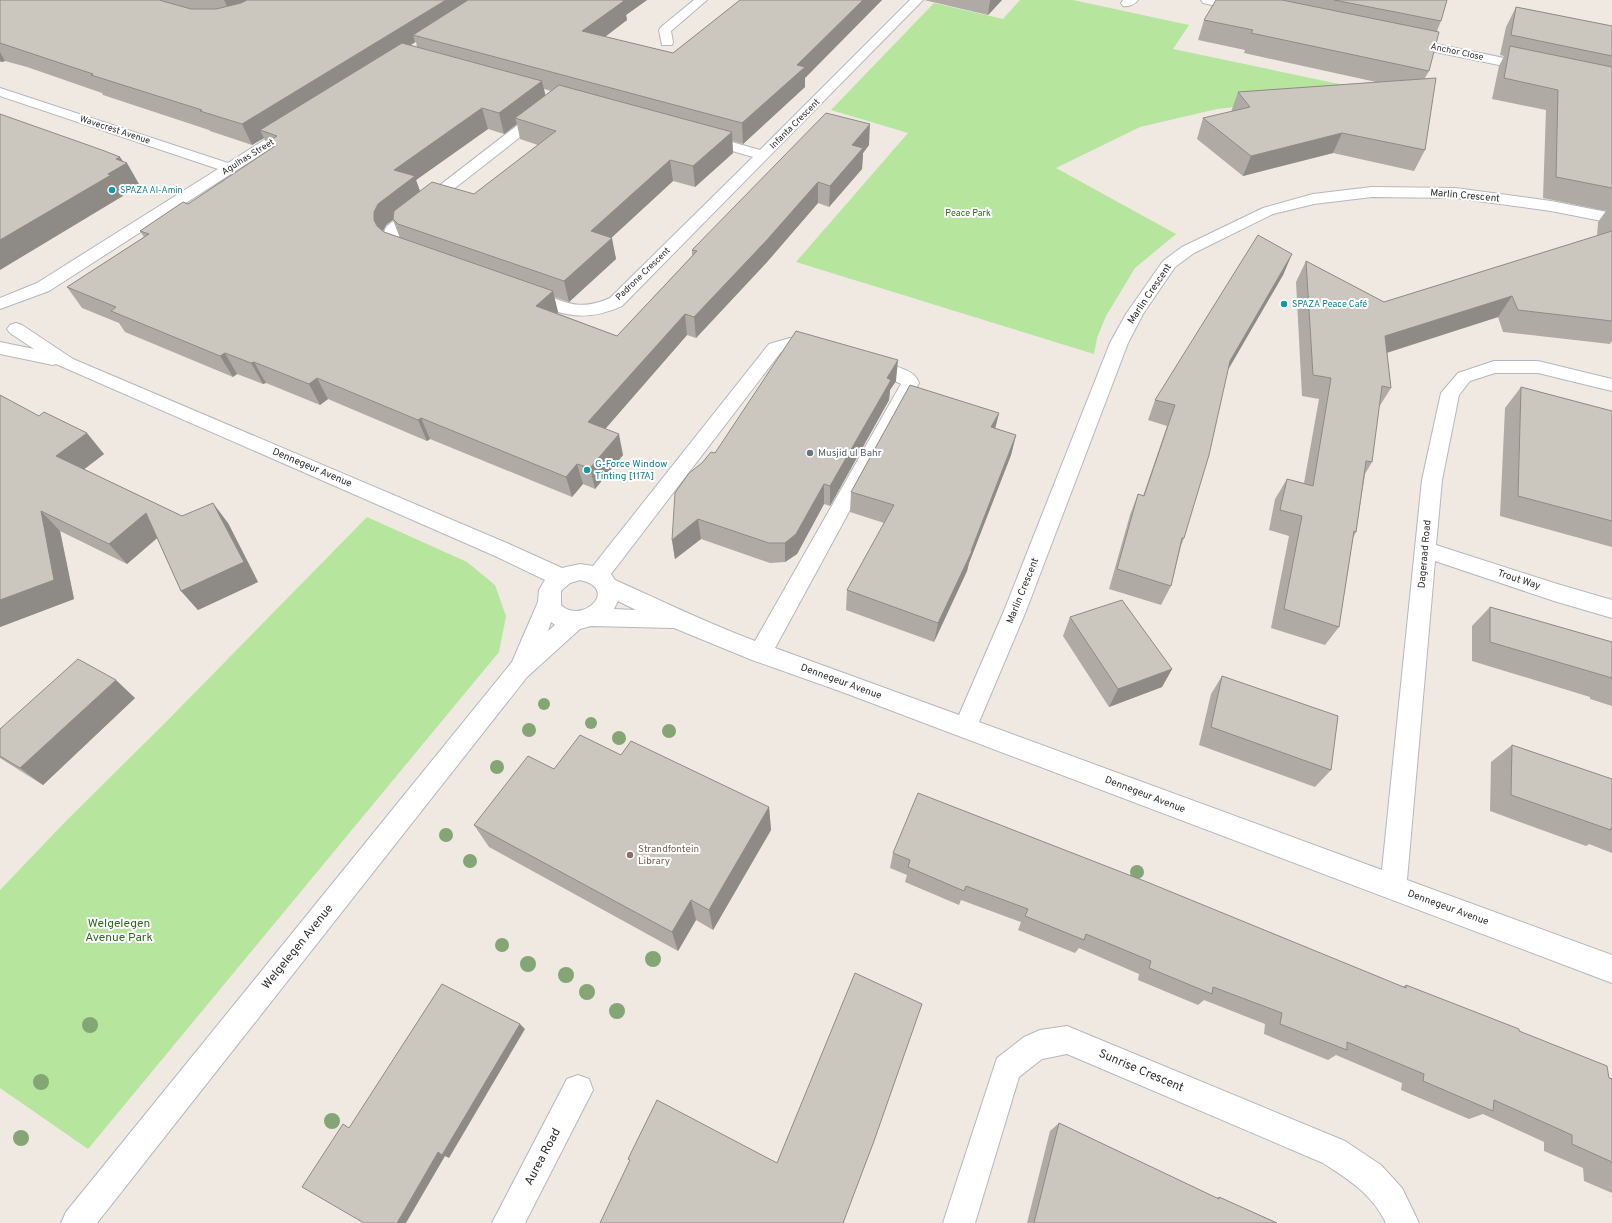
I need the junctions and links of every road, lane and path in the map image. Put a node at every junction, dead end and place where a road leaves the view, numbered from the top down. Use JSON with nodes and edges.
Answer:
{"nodes":[{"id":1,"x":917,"y":0,"type":"edge"},
{"id":2,"x":1207,"y":0,"type":"edge"},
{"id":3,"x":697,"y":1,"type":"edge"},
{"id":4,"x":1254,"y":10,"type":"edge"},
{"id":5,"x":1394,"y":39,"type":"edge"},
{"id":6,"x":667,"y":42,"type":"dead end"},
{"id":7,"x":1542,"y":70,"type":"edge"},
{"id":8,"x":0,"y":92,"type":"edge"},
{"id":9,"x":555,"y":104,"type":"edge"},
{"id":10,"x":303,"y":121,"type":"edge"},
{"id":11,"x":691,"y":135,"type":"edge"},
{"id":12,"x":763,"y":155,"type":"junction"},
{"id":13,"x":230,"y":168,"type":"junction"},
{"id":14,"x":1612,"y":218,"type":"edge"},
{"id":15,"x":428,"y":260,"type":"edge"},
{"id":16,"x":43,"y":287,"type":"junction"},
{"id":17,"x":510,"y":288,"type":"edge"},
{"id":18,"x":0,"y":304,"type":"edge"},
{"id":19,"x":18,"y":320,"type":"junction"},
{"id":20,"x":0,"y":341,"type":"edge"},
{"id":21,"x":0,"y":348,"type":"edge"},
{"id":22,"x":62,"y":361,"type":"junction"},
{"id":23,"x":1612,"y":385,"type":"edge"},
{"id":24,"x":1426,"y":550,"type":"junction"},
{"id":25,"x":562,"y":578,"type":"junction"},
{"id":26,"x":603,"y":580,"type":"junction"},
{"id":27,"x":548,"y":604,"type":"junction"},
{"id":28,"x":1612,"y":609,"type":"edge"},
{"id":29,"x":583,"y":619,"type":"junction"},
{"id":30,"x":678,"y":620,"type":"junction"},
{"id":31,"x":760,"y":653,"type":"junction"},
{"id":32,"x":519,"y":670,"type":"junction"},
{"id":33,"x":965,"y":728,"type":"junction"},
{"id":34,"x":1393,"y":888,"type":"junction"},
{"id":35,"x":1612,"y":969,"type":"edge"},
{"id":36,"x":578,"y":1090,"type":"dead end"},
{"id":37,"x":77,"y":1223,"type":"edge"},
{"id":38,"x":508,"y":1223,"type":"edge"},
{"id":39,"x":959,"y":1223,"type":"edge"},
{"id":40,"x":1404,"y":1223,"type":"edge"}],
"edges":[{"from":1,"to":12,"type":"street","name":"Infanta Crescent"},
{"from":2,"to":4,"type":"street"},
{"from":3,"to":6,"type":"street"},
{"from":5,"to":7,"type":"street","name":"Anchor Close"},
{"from":8,"to":13,"type":"street","name":"Wavecrest Avenue"},
{"from":9,"to":15,"type":"street"},
{"from":10,"to":13,"type":"street","name":"Agulhas Street"},
{"from":11,"to":12,"type":"street","name":"Infanta Crescent"},
{"from":12,"to":17,"type":"street","name":"Padrone Crescent"},
{"from":13,"to":16,"type":"street","name":"Agulhas Street"},
{"from":14,"to":33,"type":"street","name":"Marlin Crescent"},
{"from":16,"to":18,"type":"street","name":"Agulhas Street"},
{"from":16,"to":19,"type":"street","name":"Agulhas Street"},
{"from":18,"to":19,"type":"street","name":"Dennegeur Avenue"},
{"from":19,"to":20,"type":"street","name":"Agulhas Street"},
{"from":19,"to":22,"type":"street","name":"Dennegeur Avenue"},
{"from":21,"to":22,"type":"street","name":"Dennegeur Avenue"},
{"from":22,"to":25,"type":"street","name":"Dennegeur Avenue"},
{"from":23,"to":24,"type":"street","name":"Dageraad Road"},
{"from":24,"to":28,"type":"street","name":"Trout Way"},
{"from":24,"to":34,"type":"street","name":"Dageraad Road"},
{"from":25,"to":26,"type":"street"},
{"from":25,"to":27,"type":"street"},
{"from":26,"to":29,"type":"street"},
{"from":26,"to":30,"type":"street","name":"Dennegeur Avenue"},
{"from":26,"to":31,"type":"street"},
{"from":27,"to":29,"type":"street"},
{"from":27,"to":32,"type":"street","name":"Welgelegen Avenue"},
{"from":29,"to":30,"type":"street","name":"Dennegeur Avenue"},
{"from":29,"to":32,"type":"street","name":"Welgelegen Avenue"},
{"from":30,"to":31,"type":"street","name":"Dennegeur Avenue"},
{"from":31,"to":33,"type":"street","name":"Dennegeur Avenue"},
{"from":32,"to":37,"type":"street","name":"Welgelegen Avenue"},
{"from":33,"to":34,"type":"street","name":"Dennegeur Avenue"},
{"from":34,"to":35,"type":"street","name":"Dennegeur Avenue"},
{"from":36,"to":38,"type":"street","name":"Aurea Road"},
{"from":39,"to":40,"type":"street","name":"Sunrise Crescent"}]}
